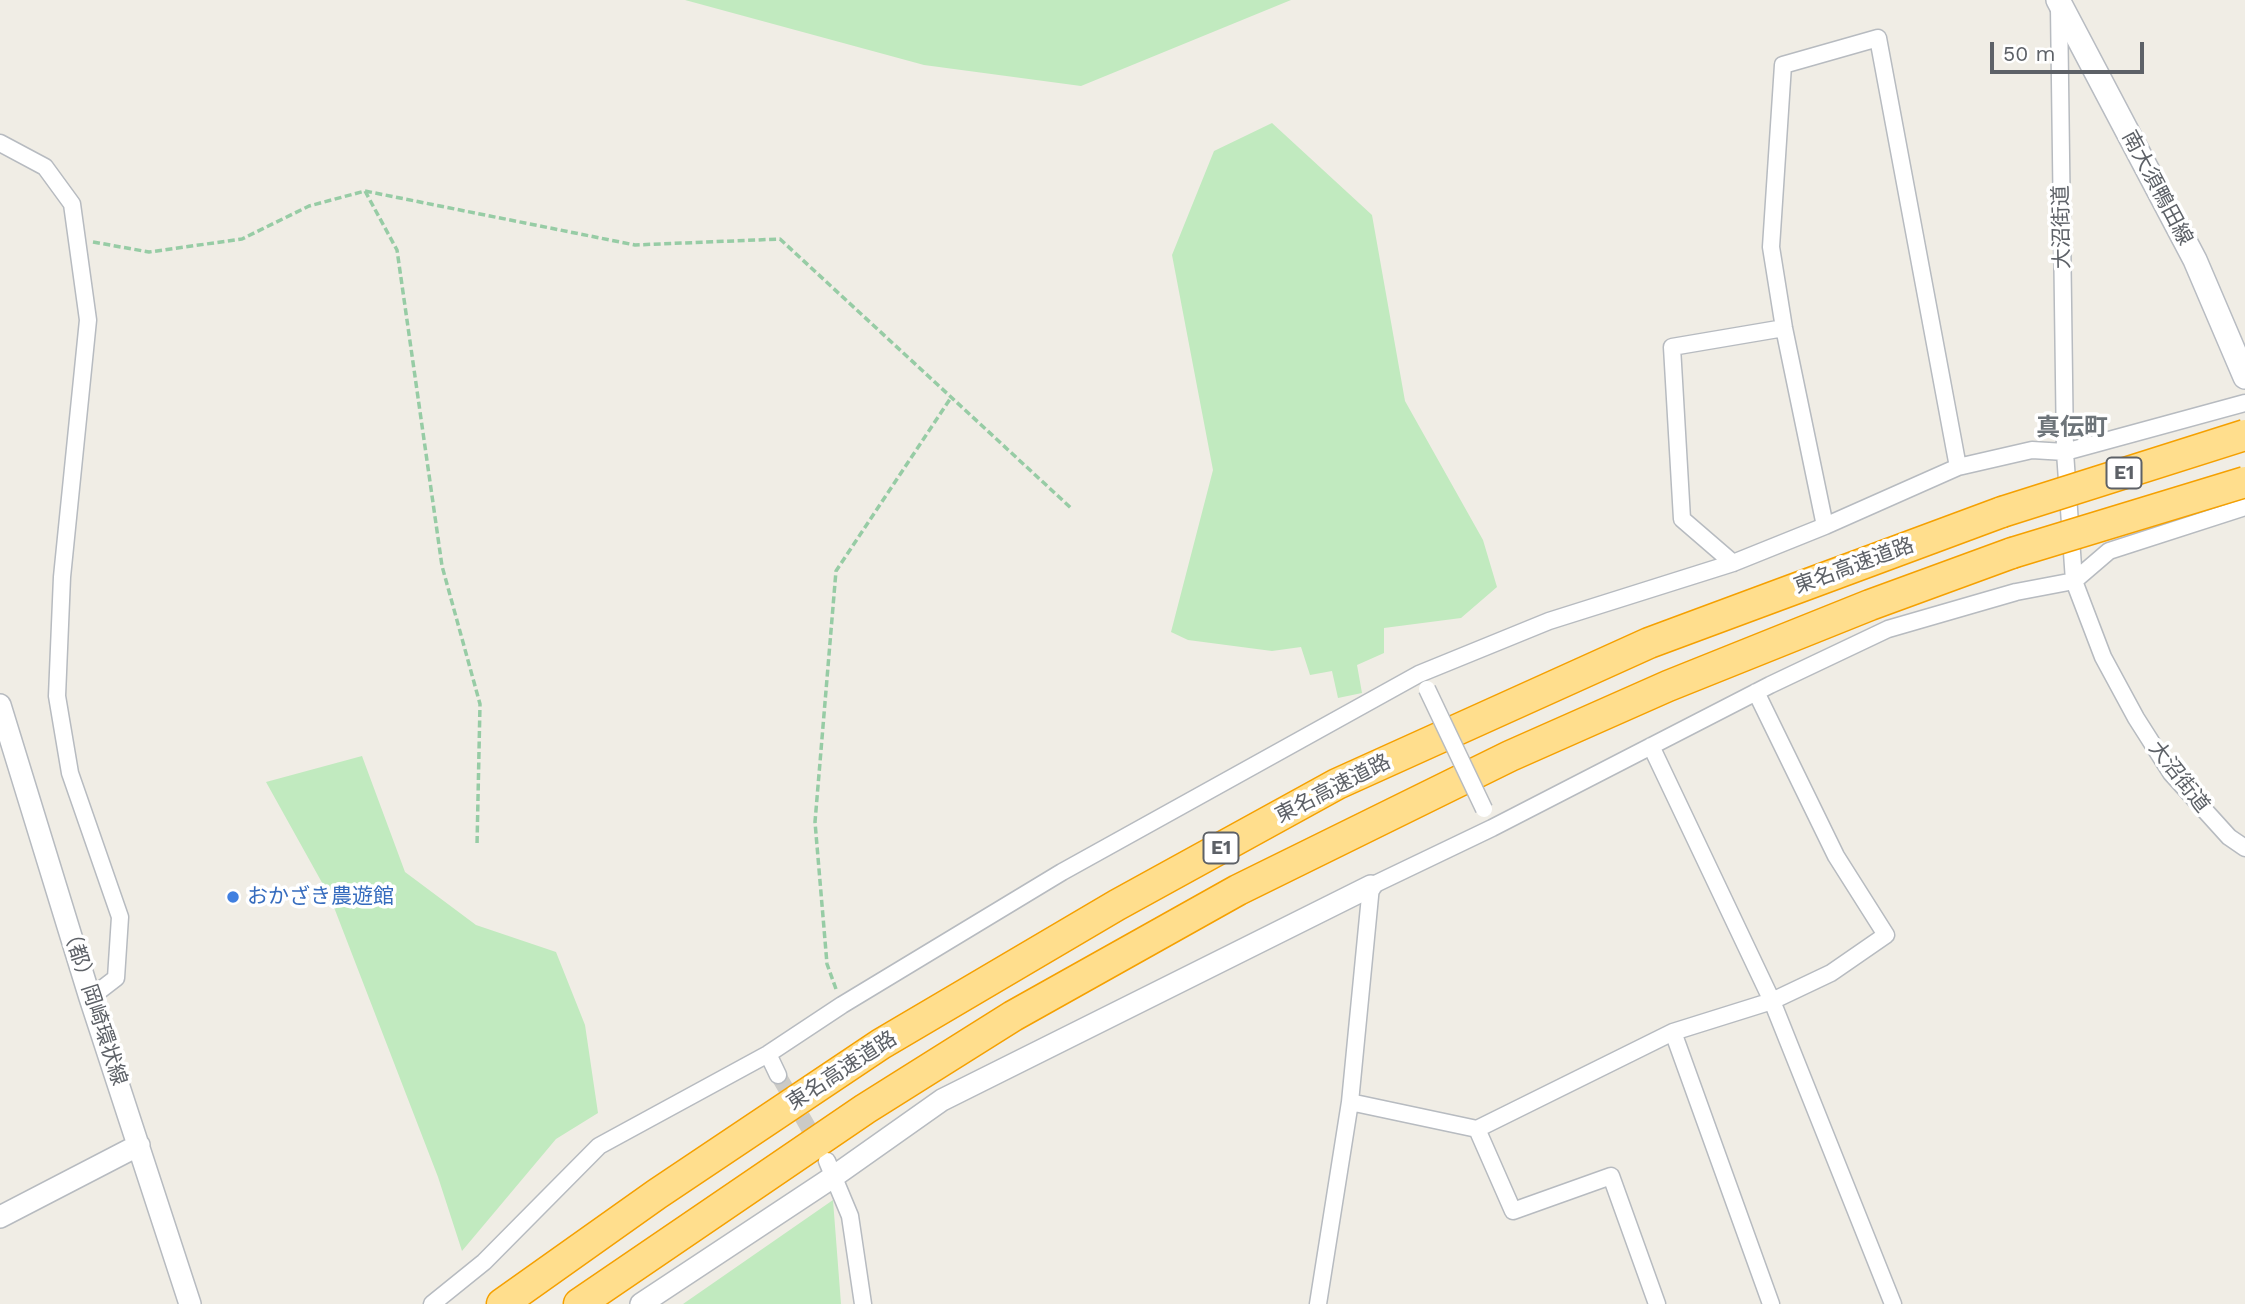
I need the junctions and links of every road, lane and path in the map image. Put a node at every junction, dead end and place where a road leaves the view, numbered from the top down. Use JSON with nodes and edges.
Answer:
{"nodes":[{"id":1,"x":2061,"y":1,"type":"edge"},
{"id":2,"x":0,"y":143,"type":"edge"},
{"id":3,"x":365,"y":191,"type":"junction"},
{"id":4,"x":78,"y":239,"type":"junction"},
{"id":5,"x":1784,"y":327,"type":"junction"},
{"id":6,"x":2245,"y":377,"type":"edge"},
{"id":7,"x":952,"y":396,"type":"junction"},
{"id":8,"x":2245,"y":403,"type":"edge"},
{"id":9,"x":2245,"y":435,"type":"edge"},
{"id":10,"x":2065,"y":452,"type":"junction"},
{"id":11,"x":1958,"y":467,"type":"junction"},
{"id":12,"x":2245,"y":482,"type":"edge"},
{"id":13,"x":2245,"y":507,"type":"edge"},
{"id":14,"x":1071,"y":508,"type":"dead end"},
{"id":15,"x":1825,"y":526,"type":"junction"},
{"id":16,"x":1733,"y":563,"type":"junction"},
{"id":17,"x":2074,"y":582,"type":"junction"},
{"id":18,"x":1419,"y":674,"type":"junction"},
{"id":19,"x":1756,"y":692,"type":"junction"},
{"id":20,"x":0,"y":705,"type":"edge"},
{"id":21,"x":1651,"y":746,"type":"junction"},
{"id":22,"x":1492,"y":828,"type":"junction"},
{"id":23,"x":477,"y":846,"type":"dead end"},
{"id":24,"x":2245,"y":848,"type":"edge"},
{"id":25,"x":1371,"y":886,"type":"junction"},
{"id":26,"x":90,"y":998,"type":"junction"},
{"id":27,"x":1772,"y":1001,"type":"junction"},
{"id":28,"x":842,"y":1005,"type":"junction"},
{"id":29,"x":1673,"y":1032,"type":"junction"},
{"id":30,"x":768,"y":1054,"type":"junction"},
{"id":31,"x":778,"y":1075,"type":"tunnel mouth"},
{"id":32,"x":1350,"y":1102,"type":"junction"},
{"id":33,"x":1477,"y":1129,"type":"junction"},
{"id":34,"x":139,"y":1145,"type":"junction"},
{"id":35,"x":830,"y":1169,"type":"junction"},
{"id":36,"x":0,"y":1217,"type":"edge"},
{"id":37,"x":190,"y":1304,"type":"edge"},
{"id":38,"x":432,"y":1304,"type":"edge"},
{"id":39,"x":502,"y":1304,"type":"edge"},
{"id":40,"x":579,"y":1304,"type":"edge"},
{"id":41,"x":641,"y":1304,"type":"edge"},
{"id":42,"x":863,"y":1304,"type":"edge"},
{"id":43,"x":1318,"y":1304,"type":"edge"},
{"id":44,"x":1657,"y":1304,"type":"edge"},
{"id":45,"x":1771,"y":1304,"type":"edge"},
{"id":46,"x":1892,"y":1304,"type":"edge"}],
"edges":[{"from":1,"to":6,"type":"main road","name":"南大須鴨田線"},
{"from":1,"to":10,"type":"street","name":"大沼街道"},
{"from":2,"to":4,"type":"street"},
{"from":3,"to":4,"type":"path"},
{"from":3,"to":7,"type":"path"},
{"from":3,"to":23,"type":"path"},
{"from":4,"to":26,"type":"street"},
{"from":5,"to":11,"type":"street"},
{"from":5,"to":15,"type":"street"},
{"from":5,"to":16,"type":"street"},
{"from":7,"to":14,"type":"path"},
{"from":7,"to":28,"type":"path"},
{"from":8,"to":10,"type":"street"},
{"from":9,"to":39,"type":"highway","name":"東名高速道路","number":"E1","bridge":true},
{"from":10,"to":11,"type":"street"},
{"from":10,"to":17,"type":"street","name":"大沼街道"},
{"from":11,"to":15,"type":"street"},
{"from":12,"to":40,"type":"highway","name":"東名高速道路","number":"E1","bridge":true},
{"from":13,"to":17,"type":"street"},
{"from":15,"to":16,"type":"street"},
{"from":16,"to":18,"type":"street"},
{"from":17,"to":19,"type":"street"},
{"from":17,"to":24,"type":"street","name":"大沼街道"},
{"from":18,"to":22,"type":"street","bridge":true},
{"from":18,"to":28,"type":"street"},
{"from":19,"to":21,"type":"street"},
{"from":19,"to":27,"type":"street"},
{"from":20,"to":26,"type":"street","name":"（都）岡崎環状線"},
{"from":21,"to":22,"type":"street"},
{"from":21,"to":27,"type":"street"},
{"from":22,"to":25,"type":"street"},
{"from":25,"to":32,"type":"street"},
{"from":25,"to":35,"type":"street"},
{"from":26,"to":34,"type":"street","name":"（都）岡崎環状線"},
{"from":27,"to":29,"type":"street"},
{"from":27,"to":46,"type":"street"},
{"from":28,"to":30,"type":"street"},
{"from":29,"to":33,"type":"street"},
{"from":29,"to":45,"type":"street"},
{"from":30,"to":31,"type":"street"},
{"from":30,"to":38,"type":"street"},
{"from":32,"to":33,"type":"street"},
{"from":32,"to":43,"type":"street"},
{"from":33,"to":44,"type":"street"},
{"from":34,"to":36,"type":"street"},
{"from":34,"to":37,"type":"street","name":"（都）岡崎環状線"},
{"from":35,"to":41,"type":"street"},
{"from":35,"to":42,"type":"street"}]}
